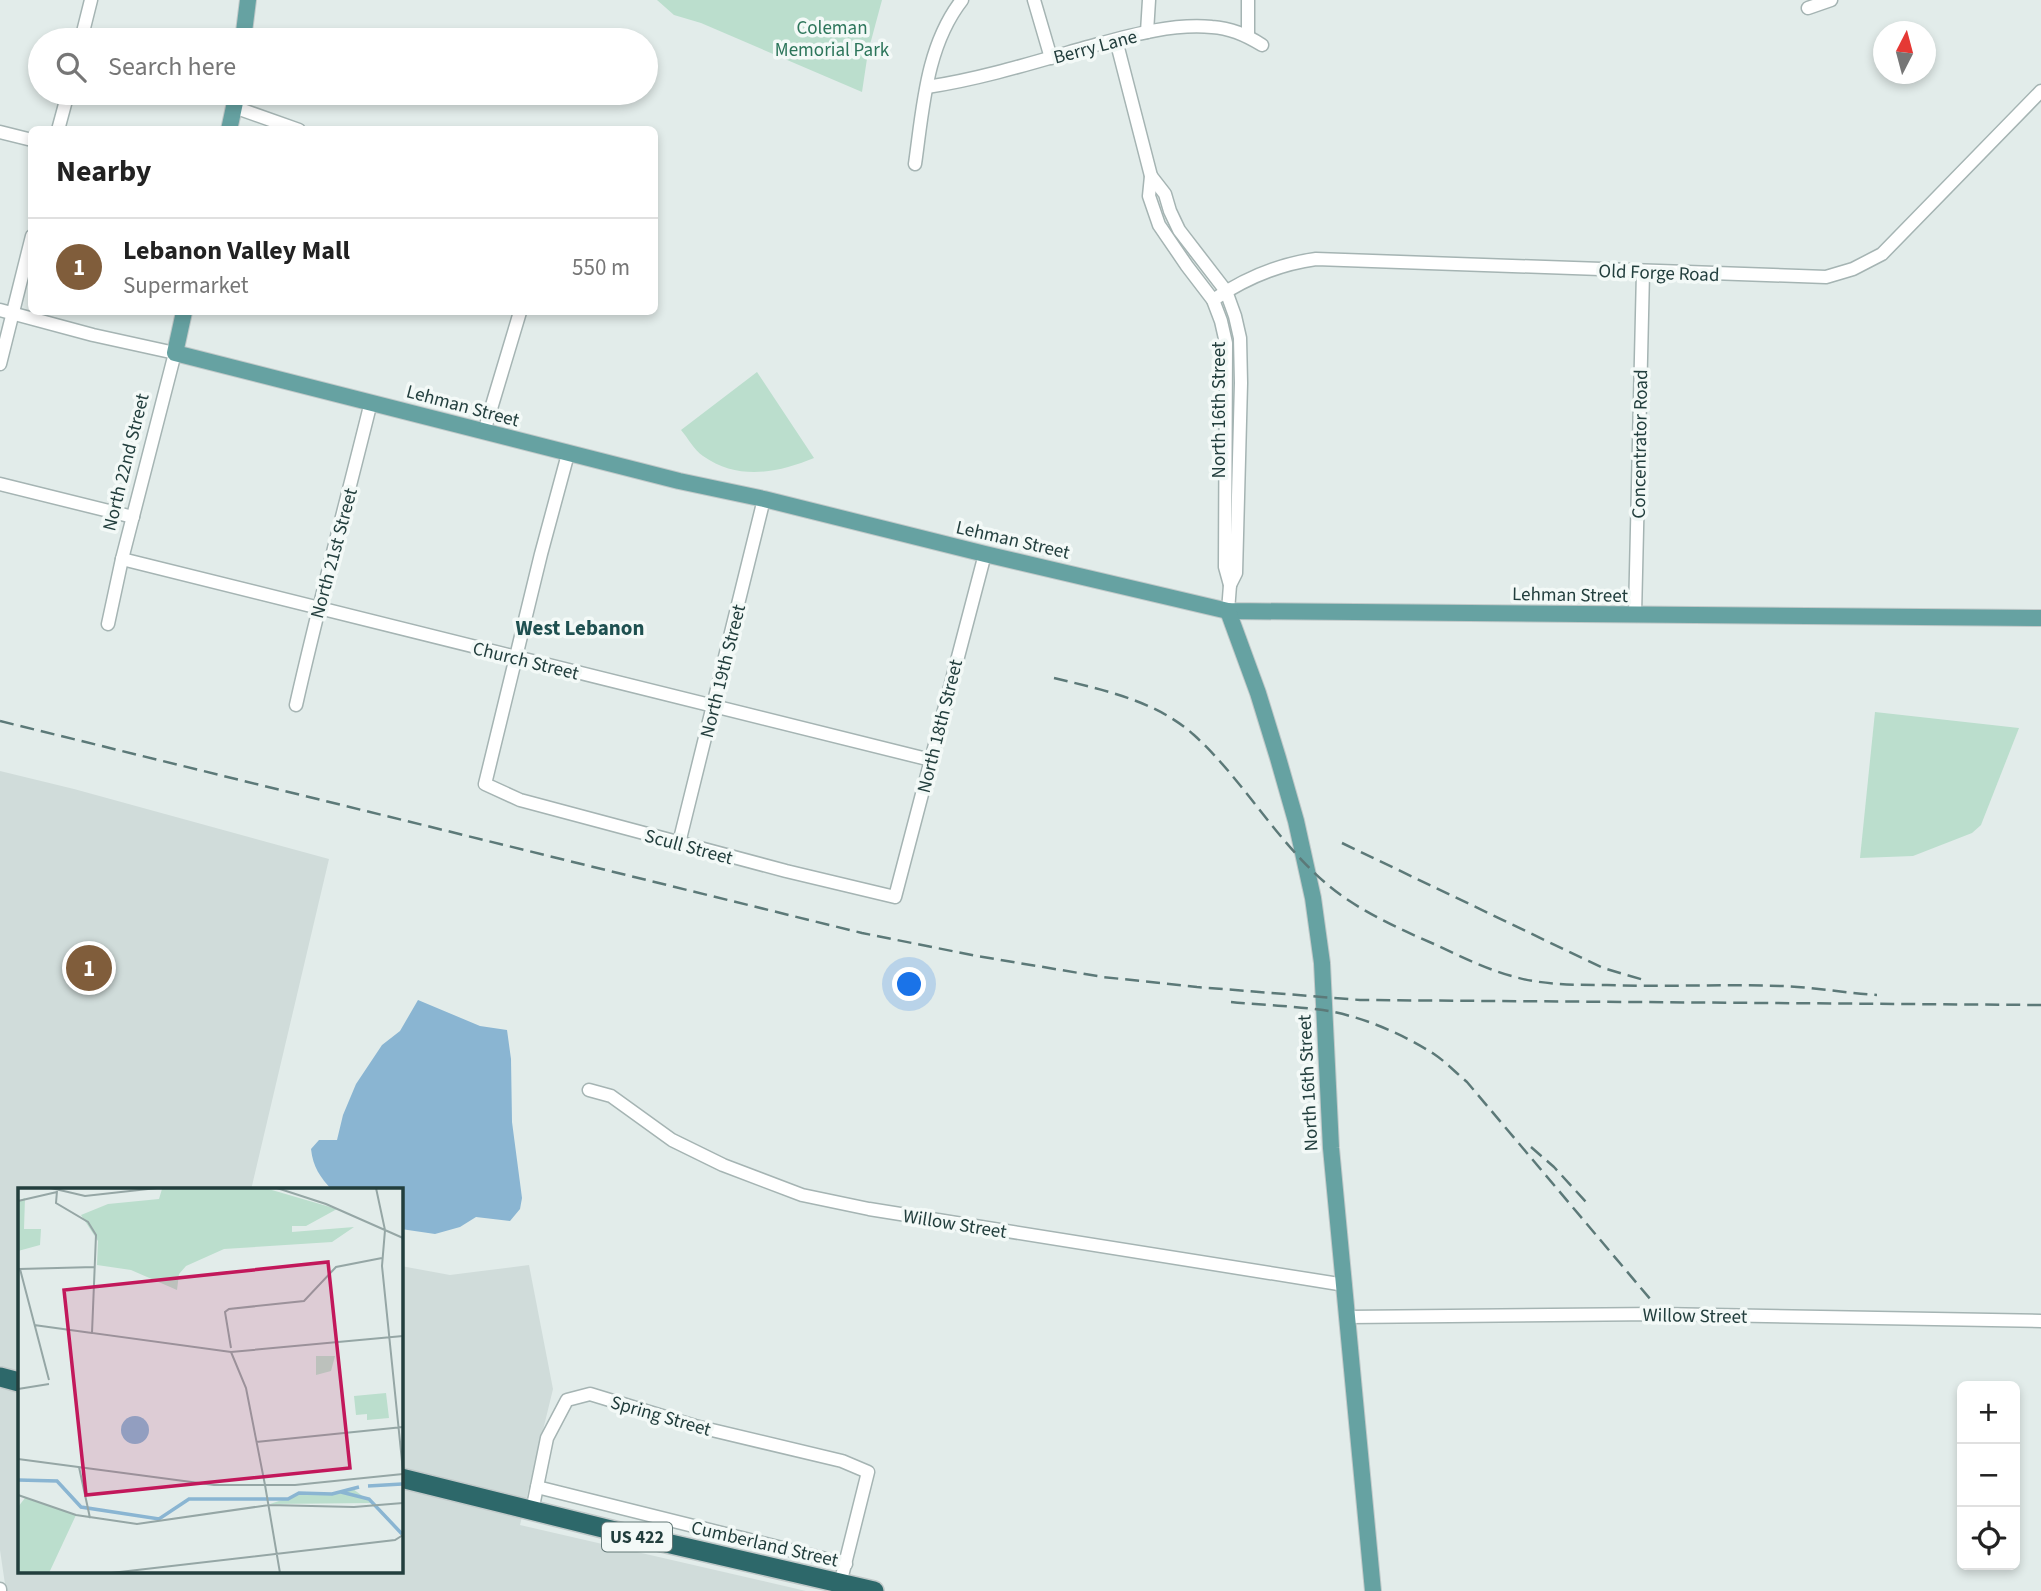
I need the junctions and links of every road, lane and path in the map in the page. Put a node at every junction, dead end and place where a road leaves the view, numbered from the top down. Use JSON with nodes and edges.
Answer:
{"nodes":[{"id":1,"x":91,"y":0,"type":"edge"},
{"id":2,"x":248,"y":0,"type":"edge"},
{"id":3,"x":962,"y":0,"type":"edge"},
{"id":4,"x":1034,"y":0,"type":"edge"},
{"id":5,"x":1149,"y":0,"type":"edge"},
{"id":6,"x":1248,"y":0,"type":"edge"},
{"id":7,"x":1831,"y":0,"type":"edge"},
{"id":8,"x":1808,"y":8,"type":"dead end"},
{"id":9,"x":84,"y":28,"type":"edge"},
{"id":10,"x":244,"y":28,"type":"edge"},
{"id":11,"x":1147,"y":32,"type":"junction"},
{"id":12,"x":1248,"y":36,"type":"junction"},
{"id":13,"x":1116,"y":40,"type":"junction"},
{"id":14,"x":1262,"y":45,"type":"dead end"},
{"id":15,"x":1051,"y":58,"type":"junction"},
{"id":16,"x":927,"y":87,"type":"junction"},
{"id":17,"x":2041,"y":91,"type":"edge"},
{"id":18,"x":65,"y":105,"type":"edge"},
{"id":19,"x":235,"y":105,"type":"edge"},
{"id":20,"x":246,"y":105,"type":"edge"},
{"id":21,"x":59,"y":126,"type":"edge"},
{"id":22,"x":230,"y":126,"type":"edge"},
{"id":23,"x":291,"y":126,"type":"edge"},
{"id":24,"x":0,"y":132,"type":"edge"},
{"id":25,"x":28,"y":139,"type":"edge"},
{"id":26,"x":915,"y":164,"type":"dead end"},
{"id":27,"x":1151,"y":176,"type":"junction"},
{"id":28,"x":28,"y":248,"type":"edge"},
{"id":29,"x":1643,"y":272,"type":"junction"},
{"id":30,"x":1226,"y":291,"type":"junction"},
{"id":31,"x":1213,"y":300,"type":"junction"},
{"id":32,"x":6,"y":312,"type":"edge"},
{"id":33,"x":183,"y":315,"type":"edge"},
{"id":34,"x":519,"y":315,"type":"edge"},
{"id":35,"x":174,"y":353,"type":"junction"},
{"id":36,"x":0,"y":364,"type":"edge"},
{"id":37,"x":370,"y":402,"type":"junction"},
{"id":38,"x":484,"y":432,"type":"junction"},
{"id":39,"x":568,"y":454,"type":"junction"},
{"id":40,"x":0,"y":484,"type":"edge"},
{"id":41,"x":764,"y":499,"type":"junction"},
{"id":42,"x":133,"y":517,"type":"junction"},
{"id":43,"x":985,"y":554,"type":"junction"},
{"id":44,"x":122,"y":559,"type":"junction"},
{"id":45,"x":1230,"y":585,"type":"junction"},
{"id":46,"x":318,"y":608,"type":"junction"},
{"id":47,"x":1228,"y":611,"type":"junction"},
{"id":48,"x":1635,"y":615,"type":"junction"},
{"id":49,"x":2041,"y":618,"type":"edge"},
{"id":50,"x":108,"y":624,"type":"dead end"},
{"id":51,"x":516,"y":657,"type":"junction"},
{"id":52,"x":296,"y":705,"type":"dead end"},
{"id":53,"x":713,"y":706,"type":"junction"},
{"id":54,"x":931,"y":760,"type":"junction"},
{"id":55,"x":679,"y":843,"type":"junction"},
{"id":56,"x":895,"y":897,"type":"joint"},
{"id":57,"x":589,"y":1090,"type":"dead end"},
{"id":58,"x":1345,"y":1285,"type":"junction"},
{"id":59,"x":1348,"y":1317,"type":"junction"},
{"id":60,"x":2041,"y":1321,"type":"edge"},
{"id":61,"x":0,"y":1377,"type":"edge"},
{"id":62,"x":18,"y":1382,"type":"edge"},
{"id":63,"x":402,"y":1478,"type":"edge"},
{"id":64,"x":537,"y":1487,"type":"junction"},
{"id":65,"x":532,"y":1511,"type":"junction"},
{"id":66,"x":846,"y":1564,"type":"junction"},
{"id":67,"x":840,"y":1584,"type":"junction"},
{"id":68,"x":874,"y":1591,"type":"edge"},
{"id":69,"x":1373,"y":1591,"type":"edge"}],
"edges":[{"from":1,"to":9,"type":"street"},
{"from":2,"to":10,"type":"main road"},
{"from":3,"to":16,"type":"street"},
{"from":4,"to":15,"type":"street"},
{"from":5,"to":11,"type":"street"},
{"from":6,"to":12,"type":"street"},
{"from":7,"to":8,"type":"street"},
{"from":11,"to":12,"type":"street","name":"Berry Lane"},
{"from":11,"to":13,"type":"street","name":"Berry Lane"},
{"from":12,"to":14,"type":"street","name":"Berry Lane"},
{"from":13,"to":15,"type":"street","name":"Berry Lane"},
{"from":13,"to":27,"type":"street","name":"North 16th Street"},
{"from":15,"to":16,"type":"street","name":"Berry Lane"},
{"from":16,"to":26,"type":"street"},
{"from":17,"to":29,"type":"street","name":"Old Forge Road"},
{"from":18,"to":21,"type":"street"},
{"from":19,"to":22,"type":"main road"},
{"from":20,"to":23,"type":"street"},
{"from":24,"to":25,"type":"street"},
{"from":27,"to":30,"type":"street","name":"North 16th Street"},
{"from":27,"to":31,"type":"street","name":"North 16th Street"},
{"from":28,"to":32,"type":"street"},
{"from":29,"to":30,"type":"street","name":"Old Forge Road"},
{"from":29,"to":48,"type":"street","name":"Concentrator Road"},
{"from":30,"to":31,"type":"street","name":"Old Forge Road"},
{"from":30,"to":45,"type":"street","name":"North 16th Street"},
{"from":31,"to":45,"type":"street","name":"North 16th Street"},
{"from":32,"to":35,"type":"street","name":"Lehman Street"},
{"from":32,"to":36,"type":"street"},
{"from":33,"to":35,"type":"main road","name":"North 22nd Street"},
{"from":34,"to":38,"type":"street"},
{"from":35,"to":37,"type":"main road","name":"Lehman Street"},
{"from":35,"to":42,"type":"street","name":"North 22nd Street"},
{"from":37,"to":38,"type":"main road","name":"Lehman Street"},
{"from":37,"to":46,"type":"street","name":"North 21st Street"},
{"from":38,"to":39,"type":"main road","name":"Lehman Street"},
{"from":39,"to":41,"type":"main road","name":"Lehman Street"},
{"from":39,"to":51,"type":"street"},
{"from":40,"to":42,"type":"street"},
{"from":41,"to":43,"type":"main road","name":"Lehman Street"},
{"from":41,"to":53,"type":"street","name":"North 19th Street"},
{"from":42,"to":44,"type":"street","name":"North 22nd Street"},
{"from":43,"to":47,"type":"main road","name":"Lehman Street"},
{"from":43,"to":54,"type":"street","name":"North 18th Street"},
{"from":44,"to":46,"type":"street","name":"Church Street"},
{"from":44,"to":50,"type":"street","name":"North 22nd Street"},
{"from":45,"to":47,"type":"street","name":"North 16th Street"},
{"from":46,"to":51,"type":"street","name":"Church Street"},
{"from":46,"to":52,"type":"street","name":"North 21st Street"},
{"from":47,"to":48,"type":"main road","name":"Lehman Street"},
{"from":47,"to":58,"type":"main road","name":"North 16th Street"},
{"from":48,"to":49,"type":"main road","name":"Lehman Street"},
{"from":51,"to":53,"type":"street","name":"Church Street"},
{"from":51,"to":55,"type":"street","name":"Scull Street"},
{"from":53,"to":54,"type":"street","name":"Church Street"},
{"from":53,"to":55,"type":"street","name":"North 19th Street"},
{"from":54,"to":56,"type":"street","name":"North 18th Street"},
{"from":55,"to":56,"type":"street","name":"Scull Street"},
{"from":57,"to":58,"type":"street","name":"Willow Street"},
{"from":58,"to":59,"type":"main road","name":"North 16th Street"},
{"from":59,"to":60,"type":"street","name":"Willow Street"},
{"from":59,"to":69,"type":"main road","name":"North 16th Street"},
{"from":61,"to":62,"type":"highway"},
{"from":63,"to":65,"type":"highway","name":"Cumberland Street","number":"US 422"},
{"from":64,"to":65,"type":"street","name":"Spring Street"},
{"from":64,"to":66,"type":"street"},
{"from":64,"to":66,"type":"street","name":"Spring Street"},
{"from":65,"to":67,"type":"highway","name":"Cumberland Street","number":"US 422"},
{"from":66,"to":67,"type":"street"},
{"from":67,"to":68,"type":"highway","name":"Cumberland Street","number":"US 422"}]}
